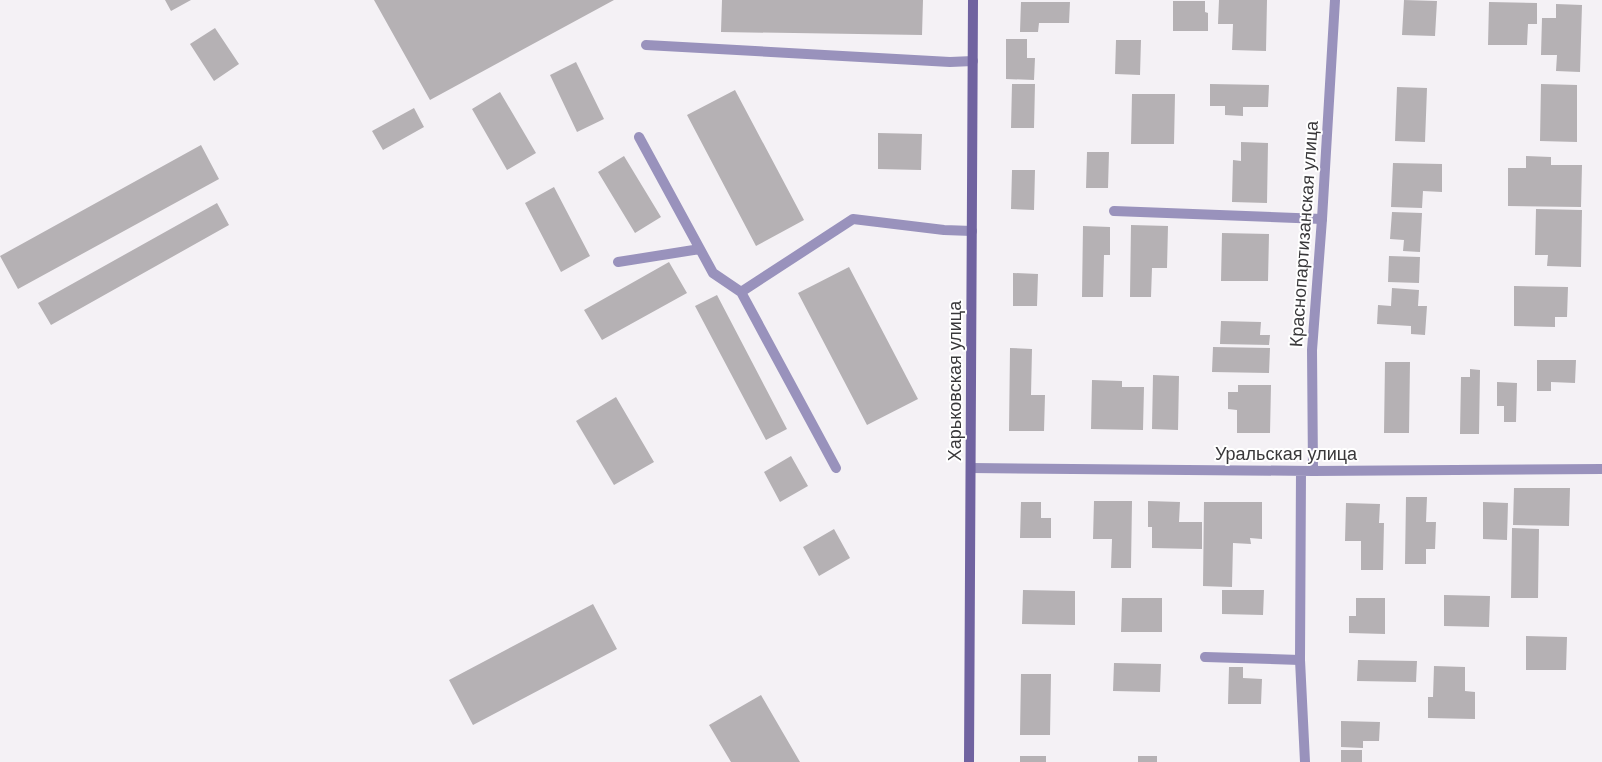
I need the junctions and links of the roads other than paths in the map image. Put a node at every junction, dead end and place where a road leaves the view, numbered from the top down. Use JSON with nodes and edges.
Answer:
{"nodes":[{"id":1,"x":973,"y":0,"type":"edge"},
{"id":2,"x":1335,"y":0,"type":"edge"},
{"id":3,"x":646,"y":45,"type":"dead end"},
{"id":4,"x":973,"y":62,"type":"junction"},
{"id":5,"x":639,"y":137,"type":"dead end"},
{"id":6,"x":1114,"y":211,"type":"dead end"},
{"id":7,"x":1322,"y":219,"type":"junction"},
{"id":8,"x":972,"y":232,"type":"junction"},
{"id":9,"x":700,"y":248,"type":"junction"},
{"id":10,"x":618,"y":262,"type":"dead end"},
{"id":11,"x":740,"y":292,"type":"junction"},
{"id":12,"x":836,"y":468,"type":"dead end"},
{"id":13,"x":970,"y":468,"type":"junction"},
{"id":14,"x":1602,"y":469,"type":"edge"},
{"id":15,"x":1301,"y":471,"type":"junction"},
{"id":16,"x":1313,"y":471,"type":"junction"},
{"id":17,"x":1205,"y":657,"type":"dead end"},
{"id":18,"x":1300,"y":660,"type":"junction"},
{"id":19,"x":969,"y":762,"type":"edge"},
{"id":20,"x":1305,"y":762,"type":"edge"}],
"edges":[{"from":1,"to":4,"type":"street","name":"Харьковская улица"},
{"from":2,"to":7,"type":"street","name":"Краснопартизанская улица"},
{"from":3,"to":4,"type":"street"},
{"from":4,"to":8,"type":"street","name":"Харьковская улица"},
{"from":5,"to":9,"type":"street"},
{"from":6,"to":7,"type":"street"},
{"from":7,"to":16,"type":"street","name":"Краснопартизанская улица"},
{"from":8,"to":11,"type":"street"},
{"from":8,"to":13,"type":"street","name":"Харьковская улица"},
{"from":9,"to":10,"type":"street"},
{"from":9,"to":11,"type":"street"},
{"from":11,"to":12,"type":"street"},
{"from":13,"to":15,"type":"street","name":"Уральская улица"},
{"from":13,"to":19,"type":"street","name":"Харьковская улица"},
{"from":14,"to":16,"type":"street","name":"Уральская улица"},
{"from":15,"to":16,"type":"street","name":"Уральская улица"},
{"from":15,"to":18,"type":"street"},
{"from":17,"to":18,"type":"street"},
{"from":18,"to":20,"type":"street"}]}
